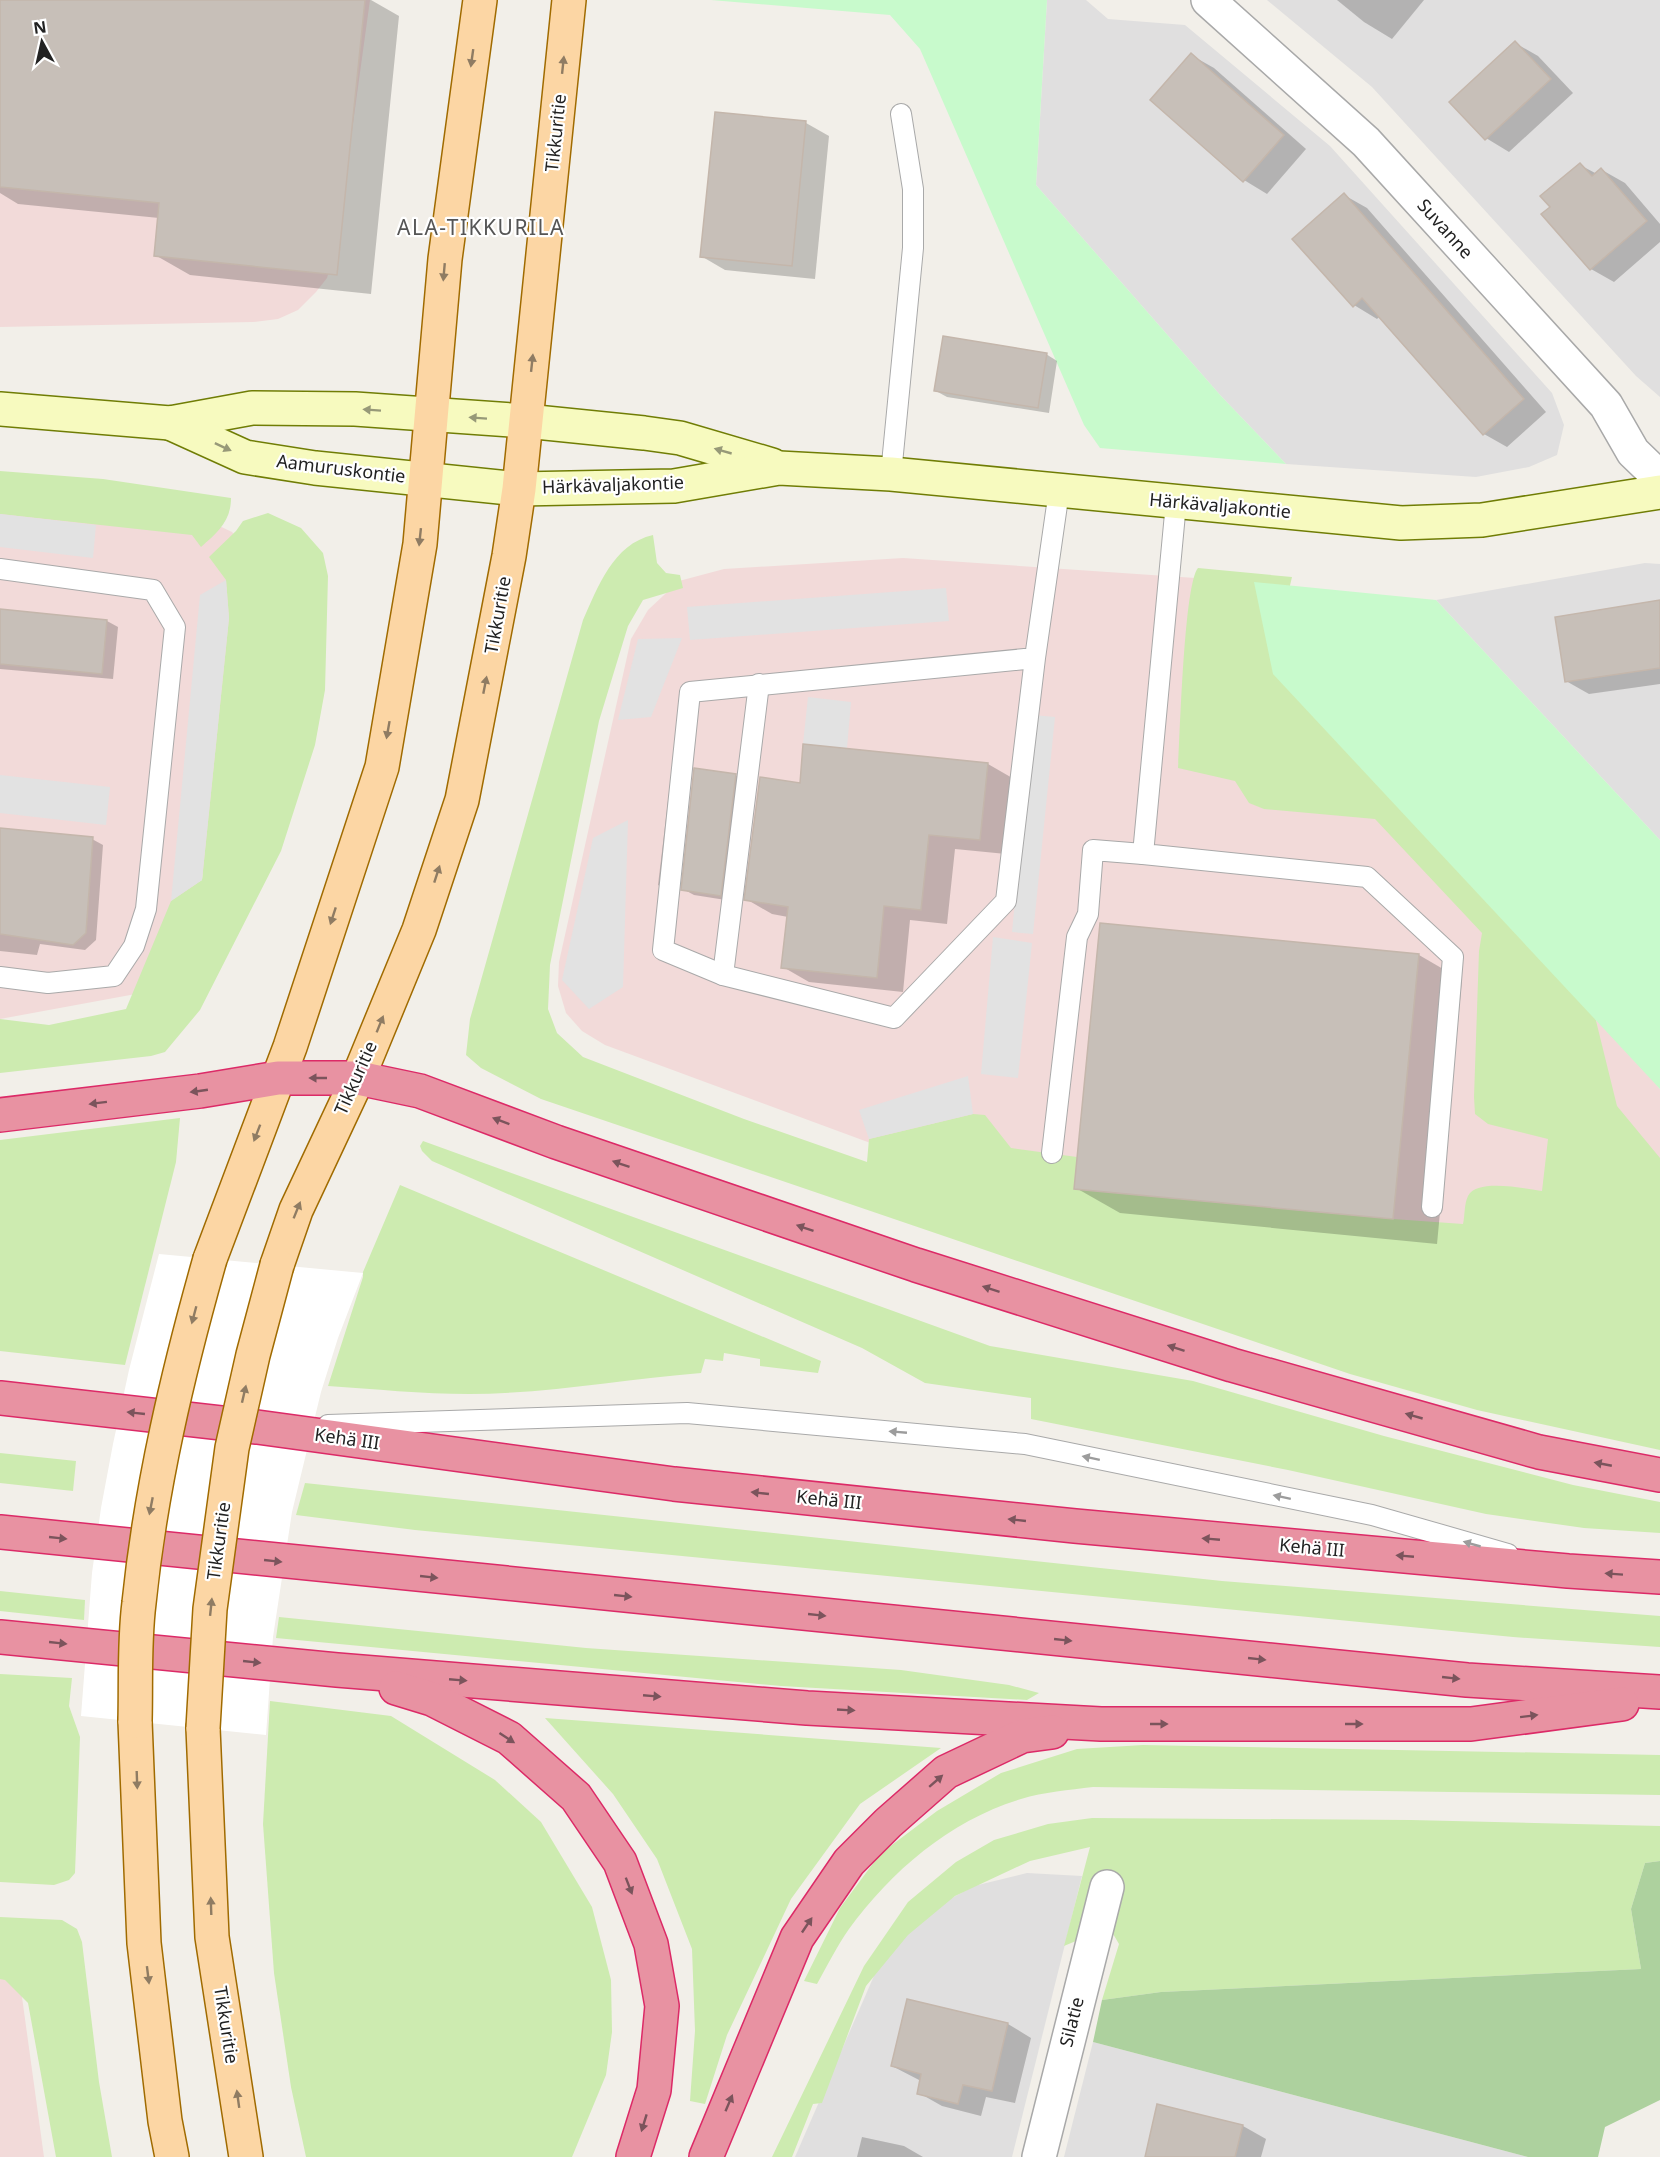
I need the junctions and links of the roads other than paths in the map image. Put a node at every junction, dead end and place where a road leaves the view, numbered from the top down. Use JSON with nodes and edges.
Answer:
{"nodes":[{"id":1,"x":480,"y":0,"type":"edge"},
{"id":2,"x":569,"y":0,"type":"edge"},
{"id":3,"x":1208,"y":0,"type":"edge"},
{"id":4,"x":901,"y":114,"type":"dead end"},
{"id":5,"x":0,"y":409,"type":"edge"},
{"id":6,"x":431,"y":414,"type":"junction"},
{"id":7,"x":526,"y":421,"type":"junction"},
{"id":8,"x":170,"y":423,"type":"junction"},
{"id":9,"x":779,"y":468,"type":"junction"},
{"id":10,"x":891,"y":474,"type":"junction"},
{"id":11,"x":1660,"y":478,"type":"edge"},
{"id":12,"x":426,"y":479,"type":"junction"},
{"id":13,"x":519,"y":489,"type":"junction"},
{"id":14,"x":1059,"y":491,"type":"junction"},
{"id":15,"x":1660,"y":492,"type":"edge"},
{"id":16,"x":1176,"y":503,"type":"junction"},
{"id":17,"x":0,"y":570,"type":"edge"},
{"id":18,"x":1035,"y":658,"type":"junction"},
{"id":19,"x":759,"y":684,"type":"junction"},
{"id":20,"x":1143,"y":855,"type":"junction"},
{"id":21,"x":723,"y":975,"type":"junction"},
{"id":22,"x":0,"y":978,"type":"edge"},
{"id":23,"x":278,"y":1078,"type":"junction"},
{"id":24,"x":358,"y":1078,"type":"junction"},
{"id":25,"x":0,"y":1115,"type":"edge"},
{"id":26,"x":1052,"y":1153,"type":"dead end"},
{"id":27,"x":1432,"y":1207,"type":"dead end"},
{"id":28,"x":0,"y":1398,"type":"edge"},
{"id":29,"x":257,"y":1427,"type":"junction"},
{"id":30,"x":1660,"y":1475,"type":"edge"},
{"id":31,"x":0,"y":1532,"type":"edge"},
{"id":32,"x":1568,"y":1571,"type":"junction"},
{"id":33,"x":1660,"y":1577,"type":"edge"},
{"id":34,"x":0,"y":1637,"type":"edge"},
{"id":35,"x":337,"y":1670,"type":"junction"},
{"id":36,"x":1660,"y":1692,"type":"edge"},
{"id":37,"x":1660,"y":1699,"type":"edge"},
{"id":38,"x":1101,"y":1724,"type":"junction"},
{"id":39,"x":1107,"y":1887,"type":"dead end"},
{"id":40,"x":172,"y":2157,"type":"edge"},
{"id":41,"x":246,"y":2157,"type":"edge"},
{"id":42,"x":633,"y":2157,"type":"edge"},
{"id":43,"x":706,"y":2157,"type":"edge"},
{"id":44,"x":1039,"y":2157,"type":"edge"}],
"edges":[{"from":1,"to":6,"type":"main road","one_way":true},
{"from":7,"to":2,"type":"main road","name":"Tikkuritie","one_way":true},
{"from":3,"to":11,"type":"street","name":"Suvanne"},
{"from":4,"to":10,"type":"lane"},
{"from":5,"to":8,"type":"street","name":"Aamuruskontie"},
{"from":7,"to":6,"type":"street","name":"Aamuruskontie","one_way":true},
{"from":6,"to":8,"type":"street","name":"Aamuruskontie","one_way":true},
{"from":6,"to":12,"type":"main road"},
{"from":9,"to":7,"type":"street","name":"Härkävaljakontie","one_way":true},
{"from":7,"to":13,"type":"main road","name":"Tikkuritie"},
{"from":8,"to":12,"type":"street","name":"Aamuruskontie","one_way":true},
{"from":9,"to":10,"type":"street","name":"Härkävaljakontie"},
{"from":9,"to":13,"type":"street","name":"Härkävaljakontie"},
{"from":10,"to":14,"type":"street","name":"Härkävaljakontie"},
{"from":12,"to":13,"type":"street","name":"Aamuruskontie"},
{"from":12,"to":23,"type":"main road","one_way":true},
{"from":24,"to":13,"type":"main road","name":"Tikkuritie","one_way":true},
{"from":14,"to":16,"type":"street","name":"Härkävaljakontie"},
{"from":14,"to":18,"type":"lane"},
{"from":15,"to":16,"type":"street","name":"Härkävaljakontie"},
{"from":16,"to":20,"type":"lane"},
{"from":17,"to":22,"type":"lane"},
{"from":18,"to":19,"type":"lane"},
{"from":18,"to":21,"type":"lane"},
{"from":19,"to":21,"type":"lane"},
{"from":19,"to":21,"type":"lane"},
{"from":20,"to":26,"type":"lane"},
{"from":20,"to":27,"type":"lane"},
{"from":24,"to":23,"type":"highway","one_way":true},
{"from":23,"to":25,"type":"highway","one_way":true},
{"from":23,"to":40,"type":"main road","one_way":true,"bridge":true},
{"from":30,"to":24,"type":"highway","one_way":true},
{"from":41,"to":24,"type":"main road","name":"Tikkuritie","one_way":true,"bridge":true},
{"from":29,"to":28,"type":"highway","name":"Kehä III","one_way":true},
{"from":32,"to":29,"type":"highway","name":"Kehä III","one_way":true},
{"from":32,"to":29,"type":"lane","one_way":true},
{"from":31,"to":36,"type":"highway","one_way":true},
{"from":33,"to":32,"type":"highway","name":"Kehä III","one_way":true},
{"from":34,"to":35,"type":"highway","one_way":true},
{"from":35,"to":38,"type":"highway","one_way":true},
{"from":35,"to":42,"type":"highway","one_way":true},
{"from":38,"to":37,"type":"highway","one_way":true},
{"from":43,"to":38,"type":"highway","one_way":true},
{"from":39,"to":44,"type":"street","name":"Silatie"}]}
